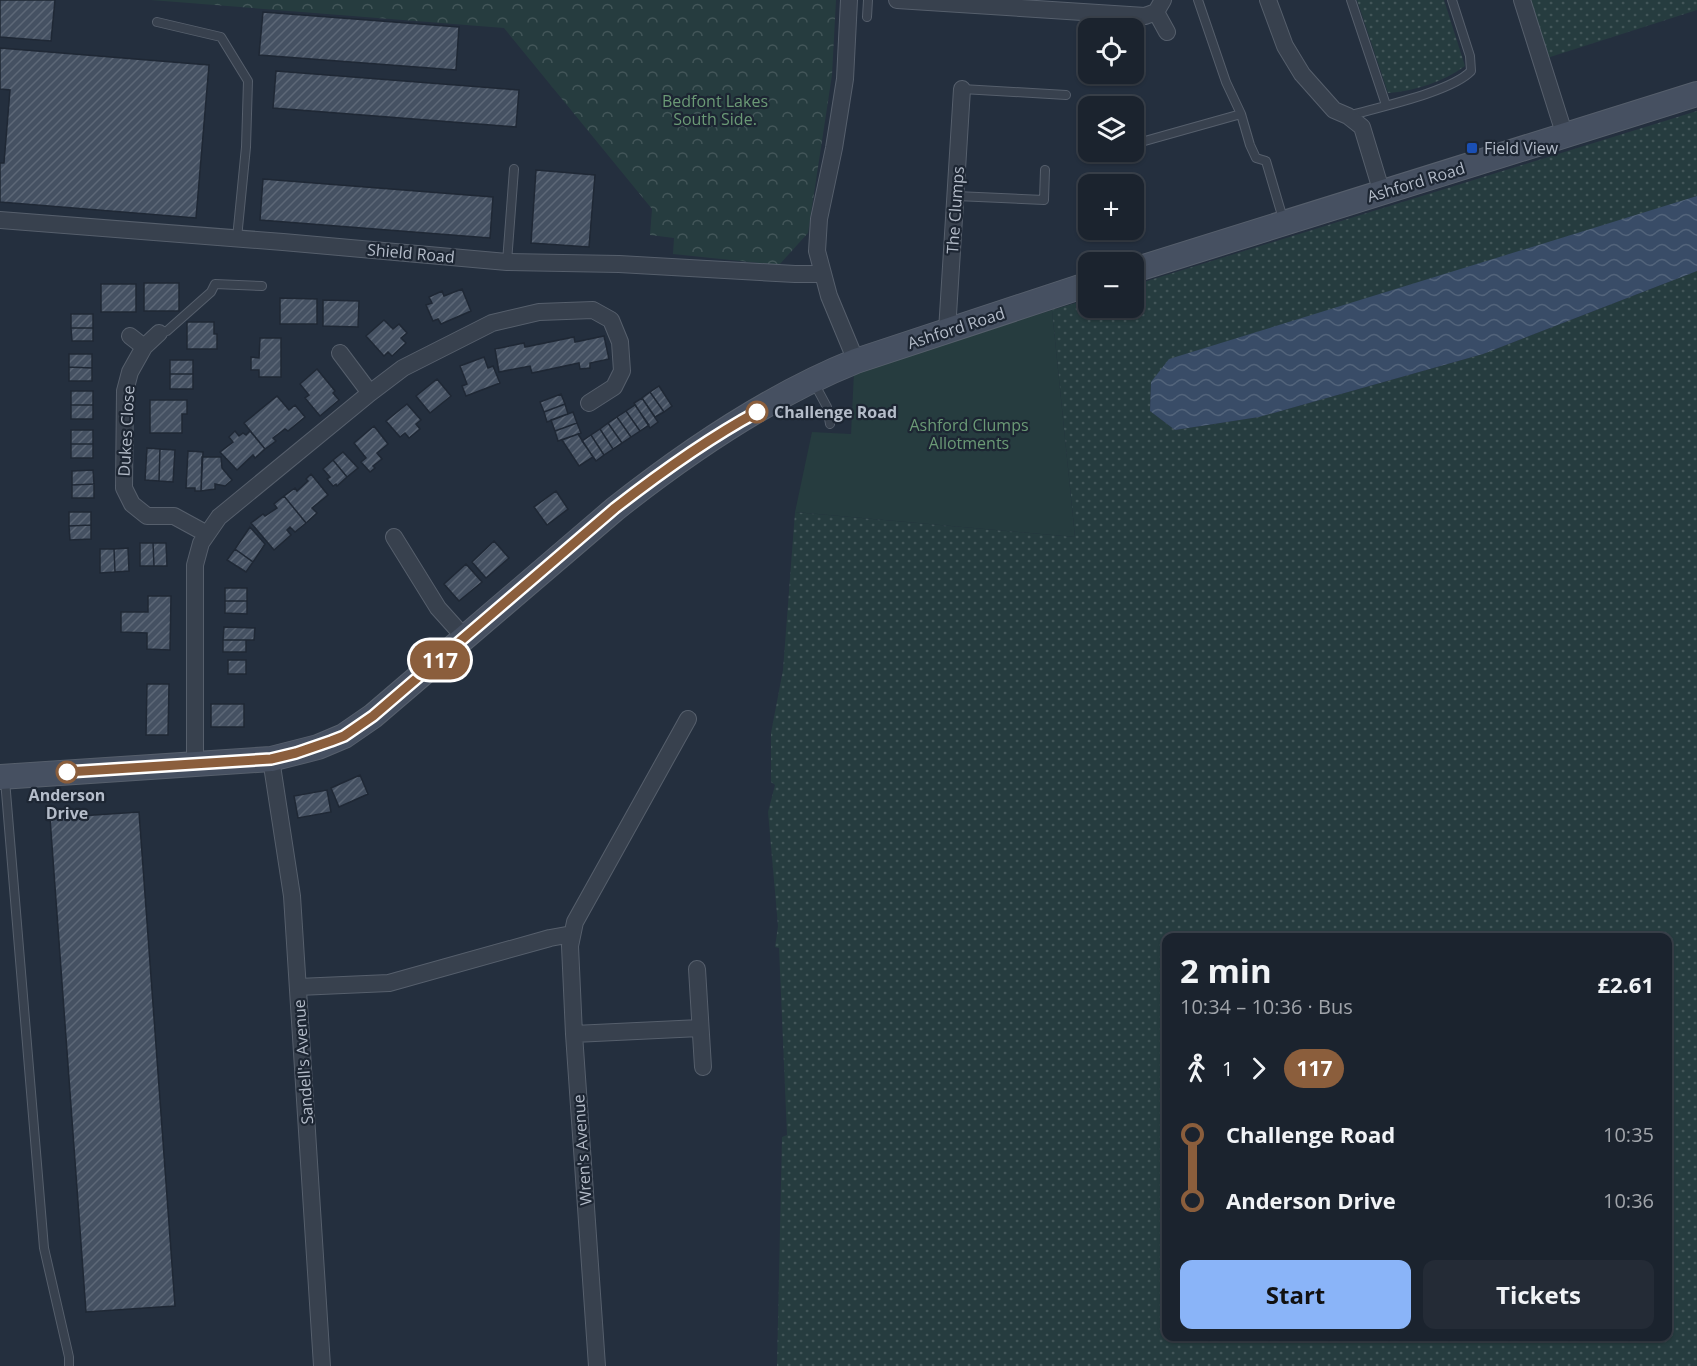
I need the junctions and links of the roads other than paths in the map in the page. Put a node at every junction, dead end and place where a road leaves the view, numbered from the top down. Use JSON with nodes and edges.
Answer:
{"nodes":[{"id":1,"x":849,"y":0,"type":"edge"},
{"id":2,"x":868,"y":0,"type":"edge"},
{"id":3,"x":897,"y":0,"type":"edge"},
{"id":4,"x":1198,"y":0,"type":"edge"},
{"id":5,"x":1268,"y":0,"type":"edge"},
{"id":6,"x":1352,"y":0,"type":"edge"},
{"id":7,"x":1452,"y":0,"type":"edge"},
{"id":8,"x":1522,"y":0,"type":"edge"},
{"id":9,"x":1160,"y":6,"type":"edge"},
{"id":10,"x":867,"y":17,"type":"dead end"},
{"id":11,"x":157,"y":22,"type":"dead end"},
{"id":12,"x":1167,"y":32,"type":"dead end"},
{"id":13,"x":962,"y":89,"type":"joint"},
{"id":14,"x":1697,"y":94,"type":"edge"},
{"id":15,"x":1066,"y":95,"type":"dead end"},
{"id":16,"x":1386,"y":105,"type":"junction"},
{"id":17,"x":1241,"y":114,"type":"junction"},
{"id":18,"x":1348,"y":116,"type":"junction"},
{"id":19,"x":1565,"y":136,"type":"junction"},
{"id":20,"x":1144,"y":141,"type":"edge"},
{"id":21,"x":514,"y":169,"type":"dead end"},
{"id":22,"x":1046,"y":170,"type":"dead end"},
{"id":23,"x":1382,"y":193,"type":"junction"},
{"id":24,"x":956,"y":196,"type":"junction"},
{"id":25,"x":0,"y":220,"type":"edge"},
{"id":26,"x":1284,"y":223,"type":"junction"},
{"id":27,"x":237,"y":238,"type":"junction"},
{"id":28,"x":507,"y":262,"type":"junction"},
{"id":29,"x":1144,"y":267,"type":"edge"},
{"id":30,"x":822,"y":273,"type":"junction"},
{"id":31,"x":262,"y":286,"type":"dead end"},
{"id":32,"x":1078,"y":288,"type":"edge"},
{"id":33,"x":947,"y":331,"type":"junction"},
{"id":34,"x":159,"y":333,"type":"joint"},
{"id":35,"x":130,"y":336,"type":"dead end"},
{"id":36,"x":144,"y":347,"type":"junction"},
{"id":37,"x":340,"y":353,"type":"dead end"},
{"id":38,"x":856,"y":361,"type":"junction"},
{"id":39,"x":813,"y":381,"type":"junction"},
{"id":40,"x":370,"y":393,"type":"junction"},
{"id":41,"x":589,"y":404,"type":"dead end"},
{"id":42,"x":830,"y":424,"type":"dead end"},
{"id":43,"x":207,"y":534,"type":"junction"},
{"id":44,"x":394,"y":537,"type":"dead end"},
{"id":45,"x":465,"y":638,"type":"junction"},
{"id":46,"x":688,"y":719,"type":"dead end"},
{"id":47,"x":271,"y":759,"type":"junction"},
{"id":48,"x":195,"y":764,"type":"junction"},
{"id":49,"x":2,"y":777,"type":"edge"},
{"id":50,"x":572,"y":934,"type":"junction"},
{"id":51,"x":697,"y":969,"type":"dead end"},
{"id":52,"x":298,"y":987,"type":"junction"},
{"id":53,"x":700,"y":1028,"type":"junction"},
{"id":54,"x":574,"y":1034,"type":"junction"},
{"id":55,"x":703,"y":1067,"type":"dead end"},
{"id":56,"x":69,"y":1366,"type":"edge"},
{"id":57,"x":322,"y":1366,"type":"edge"},
{"id":58,"x":597,"y":1366,"type":"edge"}],
"edges":[{"from":1,"to":30,"type":"street"},
{"from":2,"to":10,"type":"lane"},
{"from":3,"to":9,"type":"street"},
{"from":4,"to":17,"type":"lane"},
{"from":5,"to":18,"type":"street"},
{"from":6,"to":16,"type":"lane"},
{"from":7,"to":16,"type":"lane"},
{"from":8,"to":19,"type":"street"},
{"from":9,"to":12,"type":"street"},
{"from":11,"to":27,"type":"lane"},
{"from":13,"to":15,"type":"lane"},
{"from":13,"to":24,"type":"street","name":"The Clumps"},
{"from":14,"to":19,"type":"main road","name":"Ashford Road"},
{"from":16,"to":18,"type":"lane"},
{"from":17,"to":20,"type":"lane"},
{"from":17,"to":26,"type":"lane"},
{"from":18,"to":23,"type":"street"},
{"from":19,"to":23,"type":"main road","name":"Ashford Road"},
{"from":21,"to":28,"type":"lane"},
{"from":22,"to":24,"type":"lane"},
{"from":23,"to":26,"type":"main road","name":"Ashford Road"},
{"from":24,"to":33,"type":"street","name":"The Clumps"},
{"from":25,"to":27,"type":"street","name":"Shield Road"},
{"from":26,"to":29,"type":"main road","name":"Ashford Road"},
{"from":27,"to":28,"type":"street","name":"Shield Road"},
{"from":28,"to":30,"type":"street","name":"Shield Road"},
{"from":30,"to":38,"type":"street"},
{"from":31,"to":34,"type":"lane"},
{"from":32,"to":33,"type":"main road","name":"Ashford Road"},
{"from":33,"to":38,"type":"main road","name":"Ashford Road"},
{"from":34,"to":36,"type":"street","name":"Dukes Close"},
{"from":35,"to":36,"type":"street"},
{"from":36,"to":43,"type":"street","name":"Dukes Close"},
{"from":37,"to":40,"type":"street"},
{"from":38,"to":39,"type":"main road","name":"Ashford Road"},
{"from":39,"to":42,"type":"lane"},
{"from":39,"to":45,"type":"main road","name":"Ashford Road"},
{"from":40,"to":41,"type":"street"},
{"from":40,"to":43,"type":"street"},
{"from":43,"to":48,"type":"street"},
{"from":44,"to":45,"type":"street"},
{"from":45,"to":47,"type":"main road","name":"Ashford Road"},
{"from":46,"to":50,"type":"street","name":"Wren's Avenue"},
{"from":47,"to":48,"type":"main road","name":"Ashford Road"},
{"from":47,"to":52,"type":"street","name":"Sandell's Avenue"},
{"from":48,"to":49,"type":"main road","name":"Ashford Road"},
{"from":49,"to":56,"type":"lane"},
{"from":50,"to":52,"type":"street"},
{"from":50,"to":54,"type":"street","name":"Wren's Avenue"},
{"from":51,"to":53,"type":"street"},
{"from":52,"to":57,"type":"street","name":"Sandell's Avenue"},
{"from":53,"to":54,"type":"street"},
{"from":53,"to":55,"type":"street"},
{"from":54,"to":58,"type":"street","name":"Wren's Avenue"}]}
